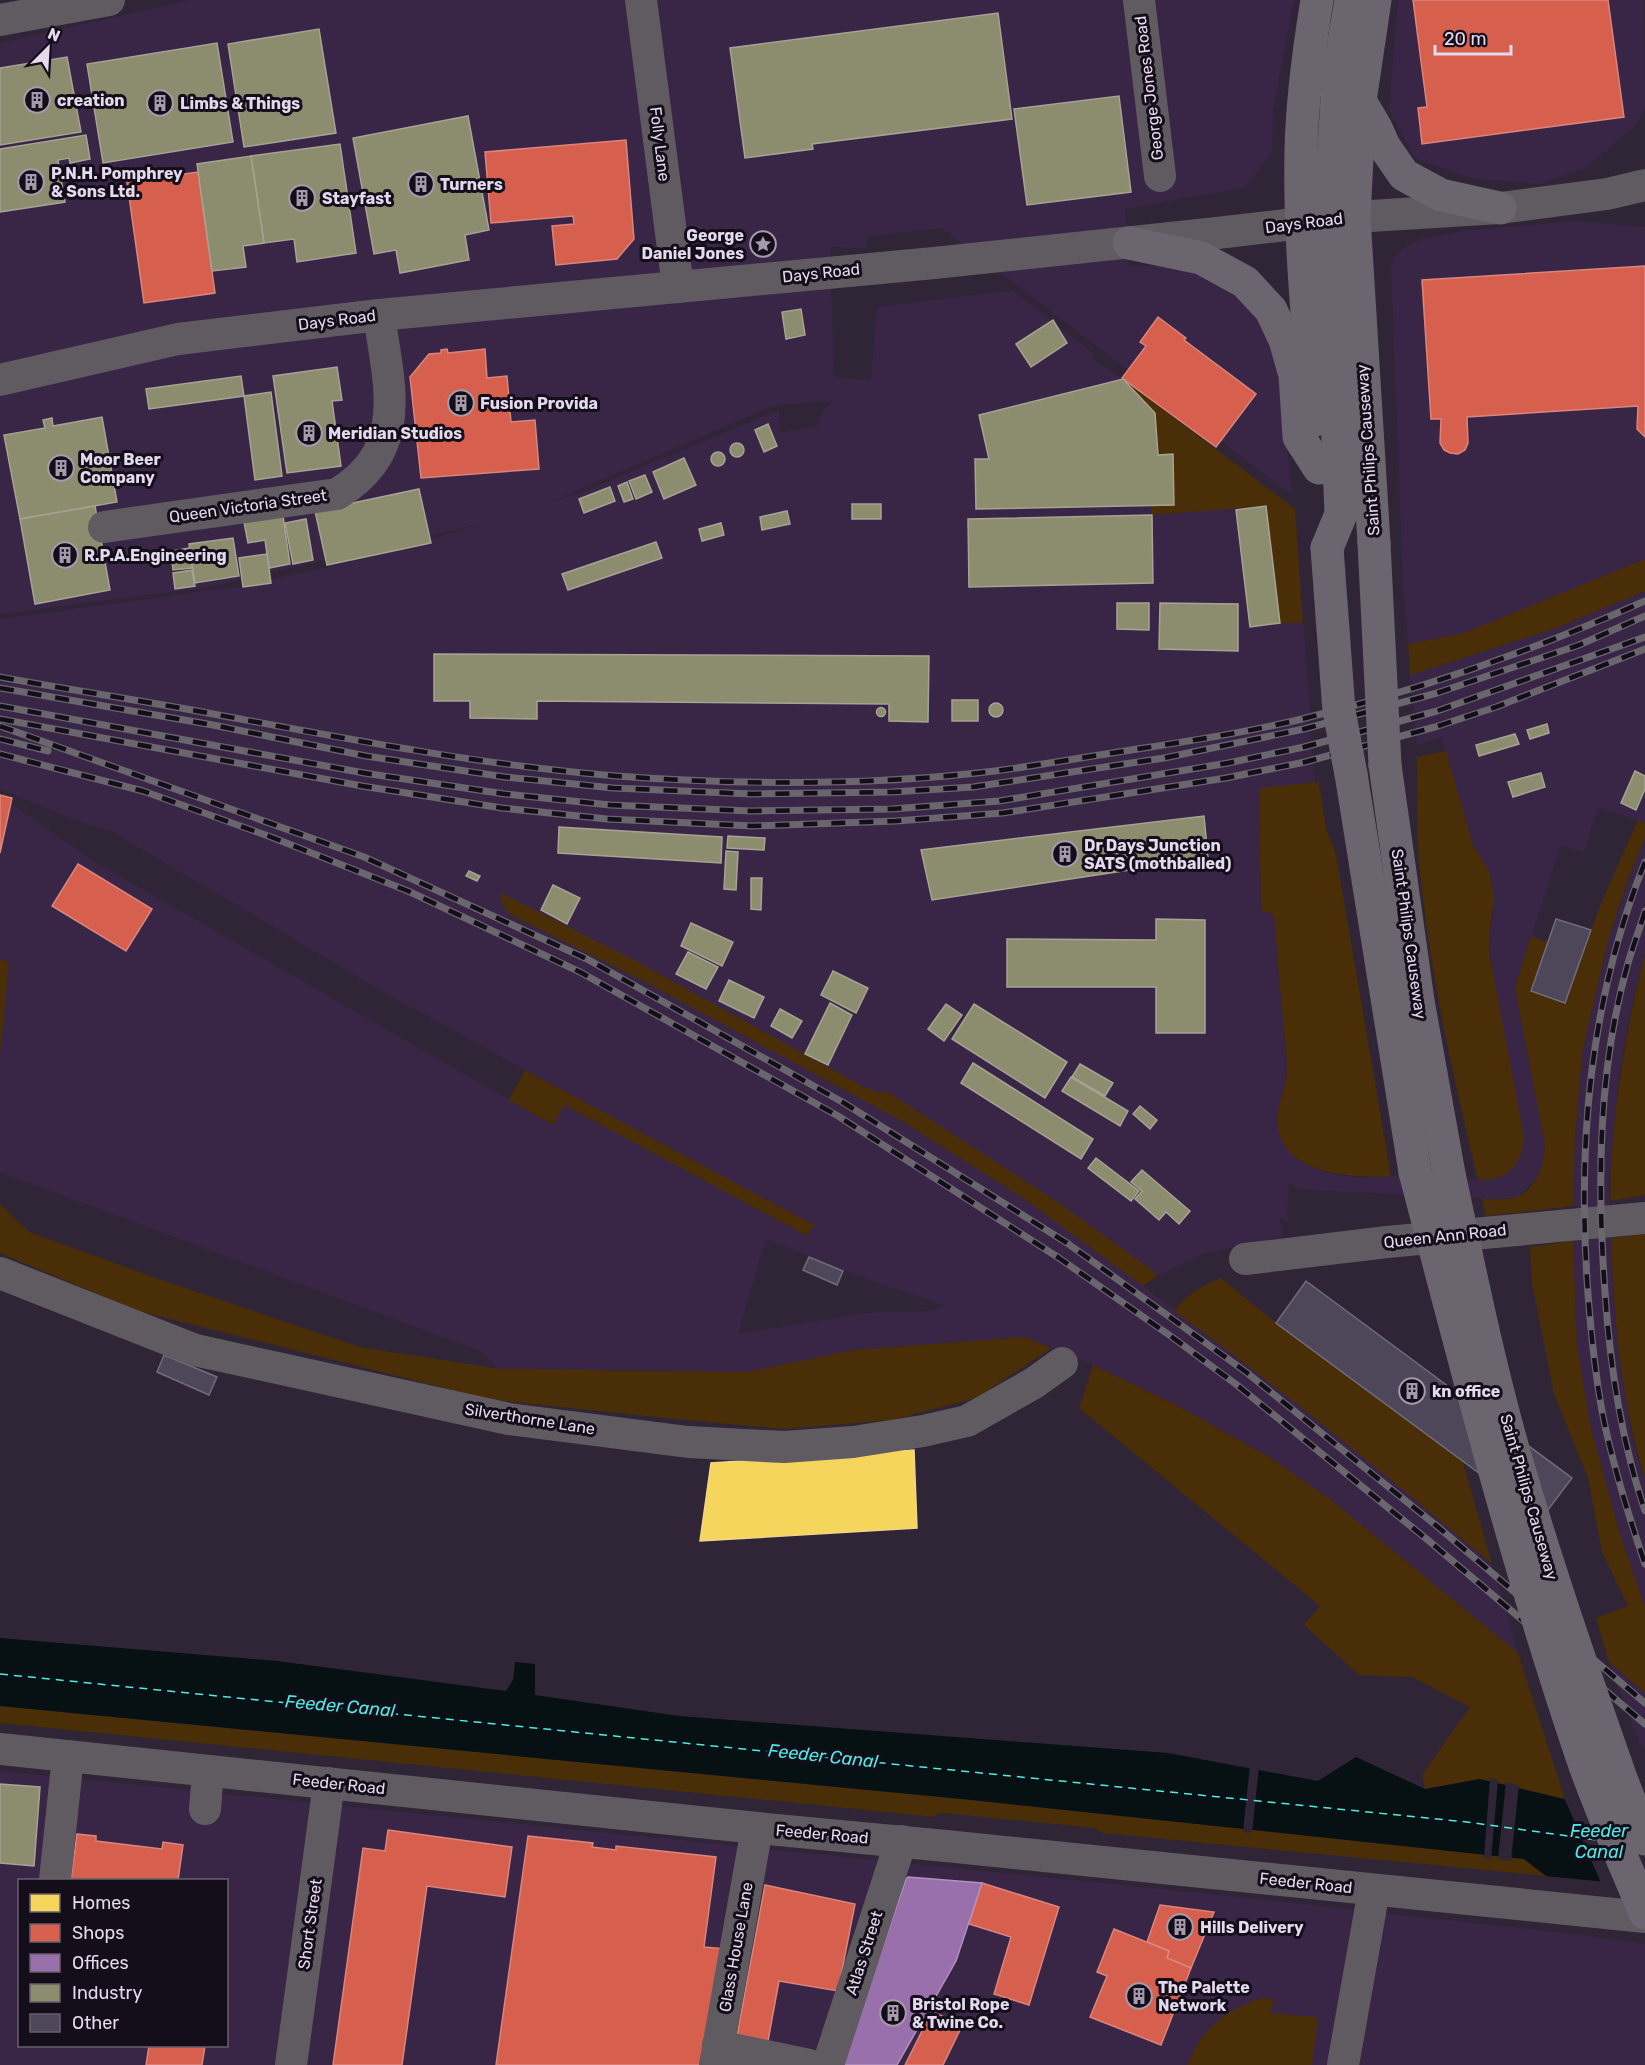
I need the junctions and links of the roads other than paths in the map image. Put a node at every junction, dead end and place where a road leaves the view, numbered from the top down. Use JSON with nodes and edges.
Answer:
{"nodes":[{"id":1,"x":109,"y":0,"type":"edge"},
{"id":2,"x":641,"y":0,"type":"edge"},
{"id":3,"x":1139,"y":0,"type":"edge"},
{"id":4,"x":1317,"y":0,"type":"edge"},
{"id":5,"x":1351,"y":0,"type":"edge"},
{"id":6,"x":1375,"y":0,"type":"edge"},
{"id":7,"x":0,"y":20,"type":"edge"},
{"id":8,"x":1360,"y":101,"type":"junction"},
{"id":9,"x":1160,"y":176,"type":"dead end"},
{"id":10,"x":1645,"y":185,"type":"edge"},
{"id":11,"x":1500,"y":208,"type":"junction"},
{"id":12,"x":1328,"y":219,"type":"junction"},
{"id":13,"x":1129,"y":243,"type":"junction"},
{"id":14,"x":678,"y":287,"type":"junction"},
{"id":15,"x":379,"y":315,"type":"junction"},
{"id":16,"x":0,"y":380,"type":"edge"},
{"id":17,"x":1319,"y":468,"type":"junction"},
{"id":18,"x":104,"y":527,"type":"dead end"},
{"id":19,"x":1327,"y":548,"type":"junction"},
{"id":20,"x":1645,"y":1218,"type":"edge"},
{"id":21,"x":1245,"y":1259,"type":"dead end"},
{"id":22,"x":0,"y":1273,"type":"edge"},
{"id":23,"x":1062,"y":1363,"type":"dead end"},
{"id":24,"x":0,"y":1749,"type":"edge"},
{"id":25,"x":68,"y":1756,"type":"junction"},
{"id":26,"x":208,"y":1771,"type":"junction"},
{"id":27,"x":329,"y":1783,"type":"junction"},
{"id":28,"x":205,"y":1809,"type":"dead end"},
{"id":29,"x":757,"y":1828,"type":"junction"},
{"id":30,"x":1645,"y":1839,"type":"edge"},
{"id":31,"x":901,"y":1841,"type":"junction"},
{"id":32,"x":55,"y":1879,"type":"edge"},
{"id":33,"x":1374,"y":1890,"type":"junction"},
{"id":34,"x":1645,"y":1915,"type":"edge"},
{"id":35,"x":717,"y":2055,"type":"edge"},
{"id":36,"x":291,"y":2065,"type":"edge"},
{"id":37,"x":809,"y":2065,"type":"edge"},
{"id":38,"x":828,"y":2065,"type":"edge"},
{"id":39,"x":1344,"y":2065,"type":"edge"}],
"edges":[{"from":1,"to":7,"type":"street"},
{"from":2,"to":14,"type":"street","name":"Folly Lane"},
{"from":3,"to":9,"type":"street","name":"George Jones Road"},
{"from":4,"to":12,"type":"main road","name":"Saint Philips Causeway"},
{"from":5,"to":12,"type":"main road","name":"Saint Philips Causeway"},
{"from":6,"to":8,"type":"main road","name":"Saint Philips Causeway"},
{"from":8,"to":11,"type":"main road"},
{"from":8,"to":12,"type":"main road","name":"Saint Philips Causeway"},
{"from":10,"to":11,"type":"street","name":"Days Road"},
{"from":11,"to":12,"type":"street","name":"Days Road"},
{"from":12,"to":13,"type":"street","name":"Days Road"},
{"from":12,"to":17,"type":"main road","name":"Saint Philips Causeway"},
{"from":12,"to":19,"type":"main road","name":"Saint Philips Causeway"},
{"from":12,"to":30,"type":"main road","name":"Saint Philips Causeway","bridge":true},
{"from":13,"to":14,"type":"street","name":"Days Road"},
{"from":13,"to":17,"type":"main road"},
{"from":14,"to":15,"type":"street","name":"Days Road"},
{"from":15,"to":16,"type":"street","name":"Days Road"},
{"from":15,"to":18,"type":"street","name":"Queen Victoria Street"},
{"from":17,"to":19,"type":"main road","name":"Saint Philips Causeway"},
{"from":19,"to":34,"type":"main road","name":"Saint Philips Causeway","bridge":true},
{"from":20,"to":21,"type":"street","name":"Queen Ann Road"},
{"from":22,"to":23,"type":"street","name":"Silverthorne Lane"},
{"from":24,"to":25,"type":"street","name":"Feeder Road"},
{"from":25,"to":26,"type":"street","name":"Feeder Road"},
{"from":25,"to":32,"type":"street"},
{"from":26,"to":27,"type":"street","name":"Feeder Road"},
{"from":26,"to":28,"type":"street"},
{"from":27,"to":29,"type":"street","name":"Feeder Road"},
{"from":27,"to":36,"type":"street","name":"Short Street"},
{"from":29,"to":31,"type":"street","name":"Feeder Road"},
{"from":29,"to":35,"type":"street","name":"Glass House Lane"},
{"from":31,"to":33,"type":"street","name":"Feeder Road"},
{"from":31,"to":38,"type":"street","name":"Atlas Street"},
{"from":33,"to":34,"type":"street","name":"Feeder Road"},
{"from":33,"to":39,"type":"street"},
{"from":35,"to":37,"type":"street"}]}
